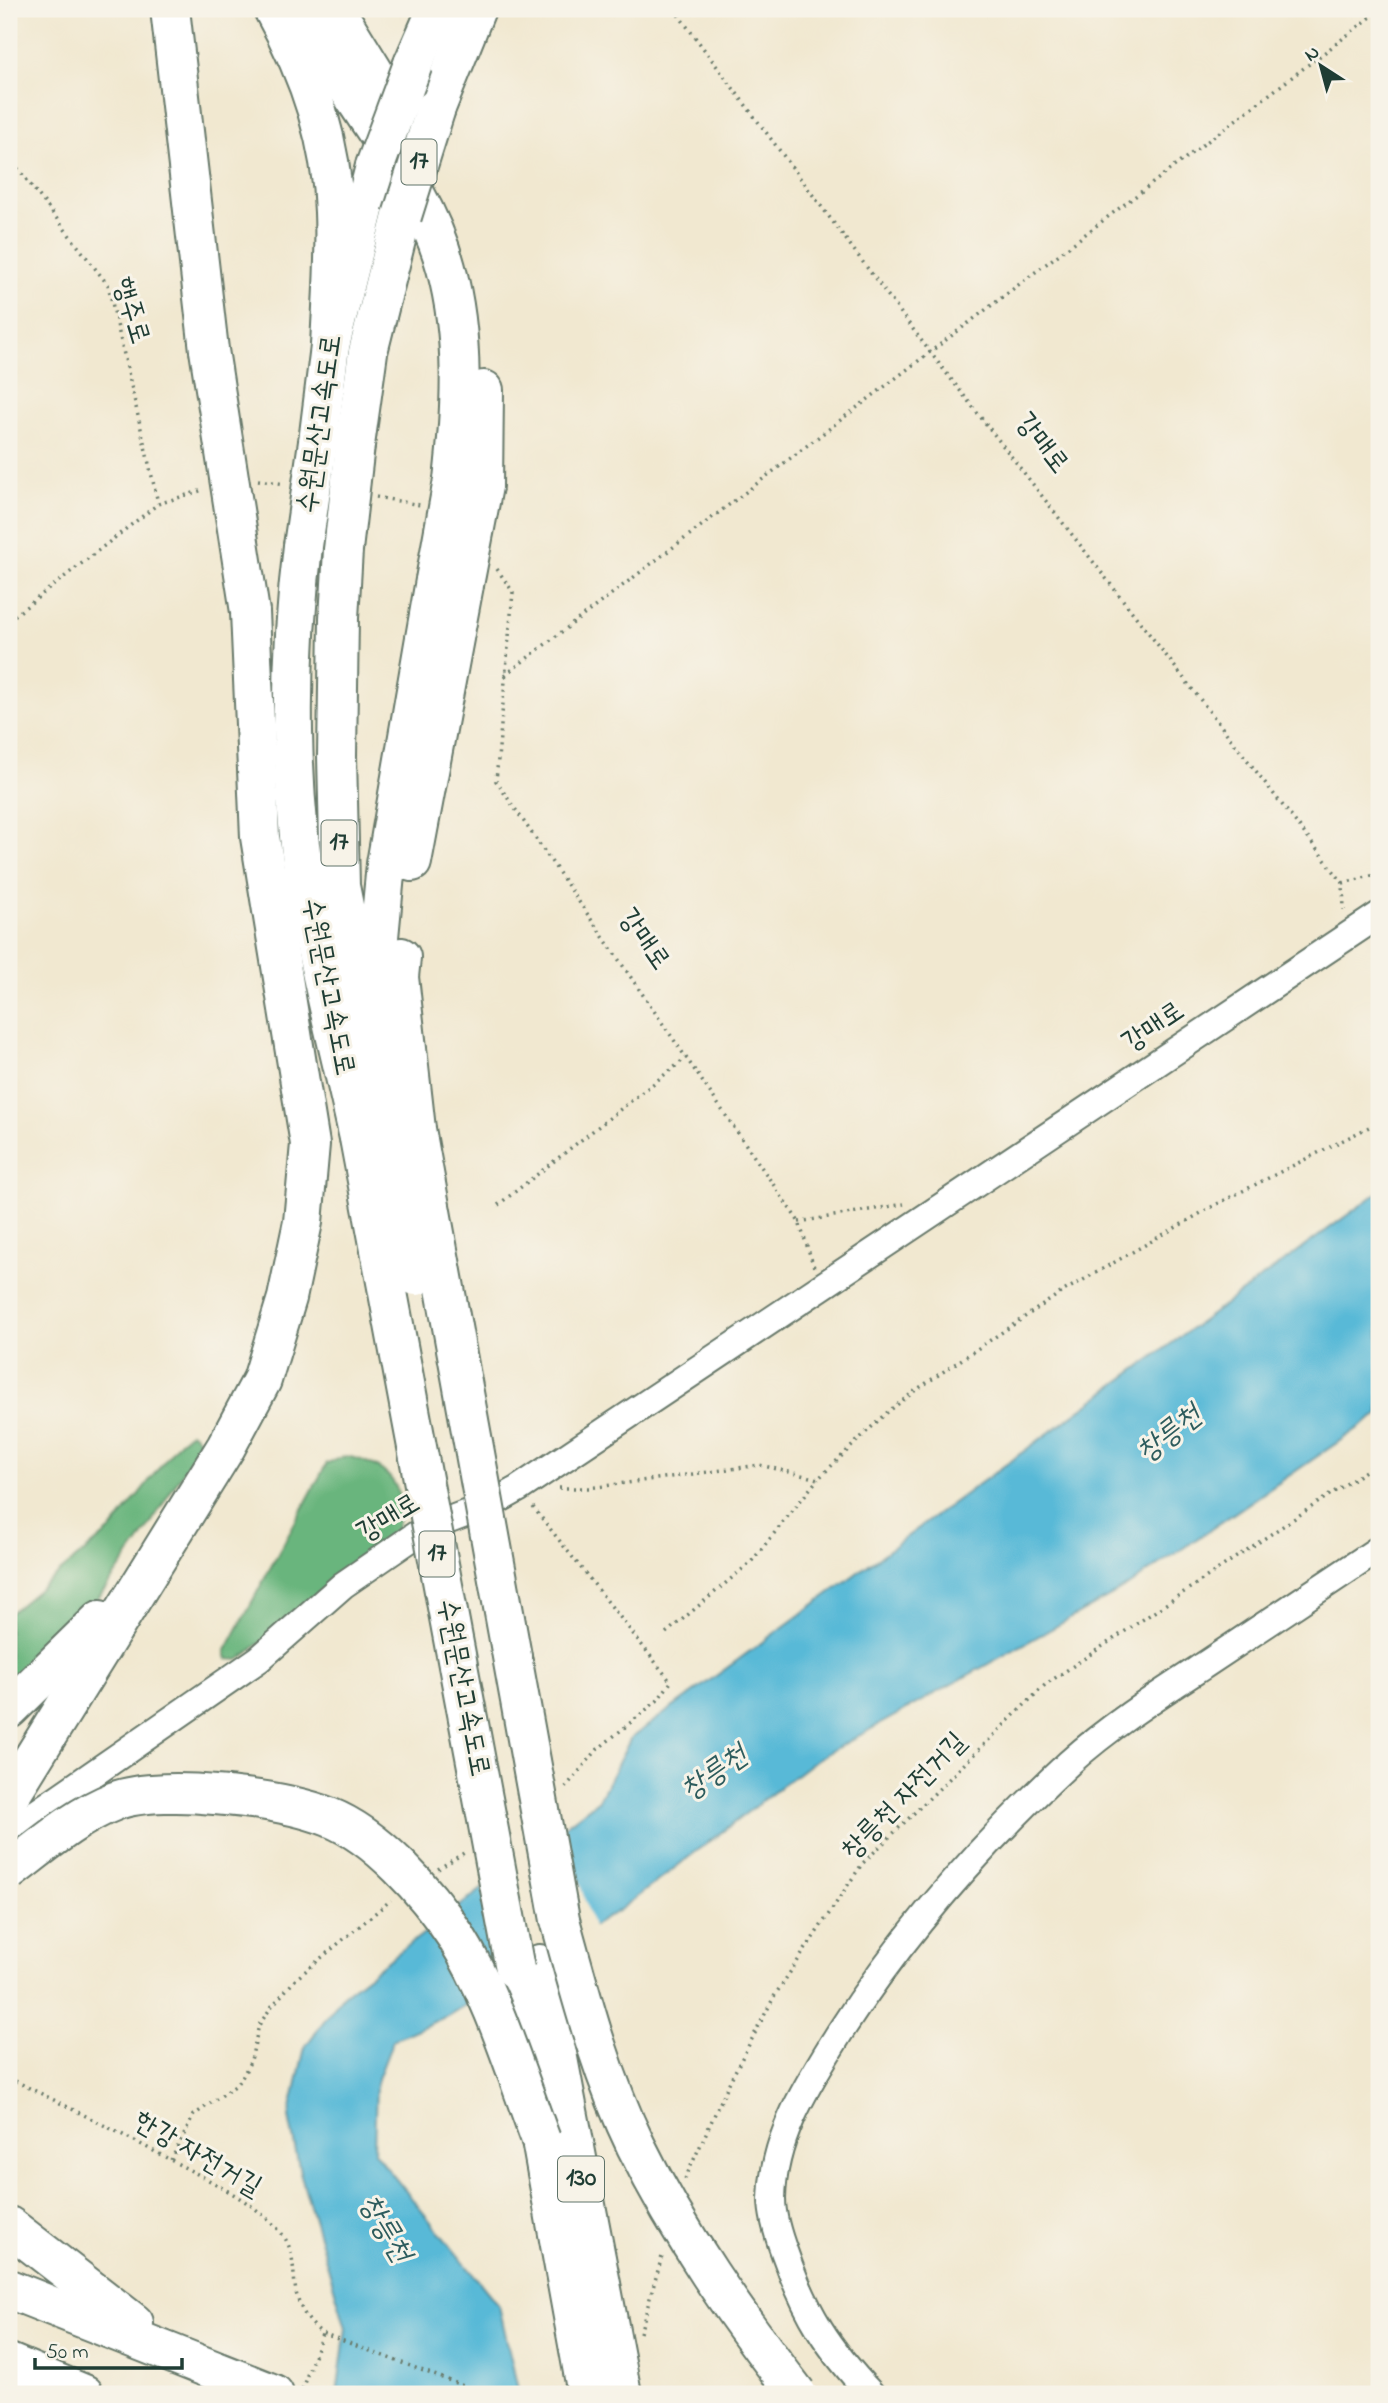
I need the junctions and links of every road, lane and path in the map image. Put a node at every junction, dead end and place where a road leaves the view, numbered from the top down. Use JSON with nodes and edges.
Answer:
{"nodes":[{"id":1,"x":170,"y":9,"type":"edge"},
{"id":2,"x":273,"y":9,"type":"edge"},
{"id":3,"x":300,"y":9,"type":"edge"},
{"id":4,"x":335,"y":9,"type":"edge"},
{"id":5,"x":437,"y":9,"type":"edge"},
{"id":6,"x":476,"y":9,"type":"edge"},
{"id":7,"x":674,"y":9,"type":"edge"},
{"id":8,"x":1379,"y":11,"type":"edge"},
{"id":9,"x":9,"y":156,"type":"edge"},
{"id":10,"x":330,"y":346,"type":"junction"},
{"id":11,"x":930,"y":352,"type":"junction"},
{"id":12,"x":336,"y":443,"type":"junction"},
{"id":13,"x":468,"y":483,"type":"junction"},
{"id":14,"x":158,"y":504,"type":"dead end"},
{"id":15,"x":1379,"y":874,"type":"edge"},
{"id":16,"x":1379,"y":915,"type":"edge"},
{"id":17,"x":686,"y":1058,"type":"junction"},
{"id":18,"x":1379,"y":1122,"type":"edge"},
{"id":19,"x":388,"y":1133,"type":"junction"},
{"id":20,"x":909,"y":1203,"type":"dead end"},
{"id":21,"x":498,"y":1205,"type":"dead end"},
{"id":22,"x":799,"y":1222,"type":"junction"},
{"id":23,"x":820,"y":1289,"type":"junction"},
{"id":24,"x":1379,"y":1462,"type":"edge"},
{"id":25,"x":818,"y":1479,"type":"junction"},
{"id":26,"x":518,"y":1489,"type":"junction"},
{"id":27,"x":1379,"y":1549,"type":"edge"},
{"id":28,"x":160,"y":1553,"type":"junction"},
{"id":29,"x":666,"y":1633,"type":"dead end"},
{"id":30,"x":9,"y":1709,"type":"edge"},
{"id":31,"x":563,"y":1790,"type":"dead end"},
{"id":32,"x":9,"y":1797,"type":"edge"},
{"id":33,"x":9,"y":1832,"type":"edge"},
{"id":34,"x":474,"y":1847,"type":"dead end"},
{"id":35,"x":9,"y":1871,"type":"edge"},
{"id":36,"x":430,"y":1875,"type":"dead end"},
{"id":37,"x":397,"y":1896,"type":"dead end"},
{"id":38,"x":527,"y":1966,"type":"junction"},
{"id":39,"x":9,"y":2078,"type":"edge"},
{"id":40,"x":541,"y":2140,"type":"junction"},
{"id":41,"x":171,"y":2160,"type":"junction"},
{"id":42,"x":683,"y":2185,"type":"dead end"},
{"id":43,"x":9,"y":2226,"type":"edge"},
{"id":44,"x":663,"y":2251,"type":"dead end"},
{"id":45,"x":9,"y":2289,"type":"edge"},
{"id":46,"x":322,"y":2333,"type":"junction"},
{"id":47,"x":637,"y":2343,"type":"dead end"},
{"id":48,"x":188,"y":2360,"type":"junction"},
{"id":49,"x":9,"y":2362,"type":"edge"},
{"id":50,"x":268,"y":2392,"type":"edge"},
{"id":51,"x":84,"y":2394,"type":"edge"},
{"id":52,"x":300,"y":2394,"type":"edge"},
{"id":53,"x":485,"y":2394,"type":"edge"},
{"id":54,"x":587,"y":2394,"type":"edge"},
{"id":55,"x":622,"y":2394,"type":"edge"},
{"id":56,"x":797,"y":2394,"type":"edge"},
{"id":57,"x":871,"y":2394,"type":"edge"}],
"edges":[{"from":1,"to":28,"type":"highway","bridge":true},
{"from":2,"to":10,"type":"highway"},
{"from":3,"to":13,"type":"highway"},
{"from":4,"to":13,"type":"highway"},
{"from":5,"to":10,"type":"highway","name":"수원문산고속도로","number":"17","bridge":true},
{"from":6,"to":12,"type":"highway","name":"수원문산고속도로","number":"17","bridge":true},
{"from":7,"to":11,"type":"path","name":"강매로"},
{"from":8,"to":11,"type":"path"},
{"from":9,"to":14,"type":"path","name":"행주로"},
{"from":10,"to":12,"type":"highway","name":"수원문산고속도로","number":"17"},
{"from":11,"to":15,"type":"path","name":"강매로"},
{"from":11,"to":17,"type":"path","name":"강매로"},
{"from":12,"to":19,"type":"highway","name":"수원문산고속도로","number":"17","bridge":true},
{"from":12,"to":19,"type":"highway","name":"수원문산고속도로","number":"17","bridge":true},
{"from":13,"to":19,"type":"highway","bridge":true},
{"from":16,"to":23,"type":"street","name":"강매로"},
{"from":17,"to":21,"type":"path"},
{"from":17,"to":22,"type":"path","name":"강매로"},
{"from":18,"to":25,"type":"path"},
{"from":19,"to":38,"type":"highway","name":"수원문산고속도로","number":"17","bridge":true},
{"from":19,"to":56,"type":"highway","bridge":true},
{"from":20,"to":22,"type":"path"},
{"from":22,"to":23,"type":"path","name":"강매로"},
{"from":23,"to":26,"type":"street","name":"강매로"},
{"from":24,"to":42,"type":"path","name":"창릉천 자전거길"},
{"from":25,"to":26,"type":"path"},
{"from":25,"to":29,"type":"path"},
{"from":26,"to":31,"type":"path"},
{"from":26,"to":33,"type":"street","name":"강매로"},
{"from":27,"to":57,"type":"street"},
{"from":28,"to":30,"type":"highway"},
{"from":28,"to":32,"type":"highway"},
{"from":34,"to":36,"type":"path"},
{"from":35,"to":40,"type":"highway","bridge":true},
{"from":37,"to":41,"type":"path"},
{"from":38,"to":40,"type":"highway","number":"130","bridge":true},
{"from":38,"to":55,"type":"highway","number":"130"},
{"from":39,"to":41,"type":"path","name":"한강 자전거길"},
{"from":40,"to":54,"type":"highway","number":"130"},
{"from":41,"to":46,"type":"path","name":"한강 자전거길"},
{"from":43,"to":48,"type":"highway"},
{"from":44,"to":47,"type":"path"},
{"from":45,"to":48,"type":"highway"},
{"from":46,"to":52,"type":"path"},
{"from":46,"to":53,"type":"path","name":"한강 자전거길"},
{"from":48,"to":50,"type":"highway"},
{"from":49,"to":51,"type":"highway"}]}
